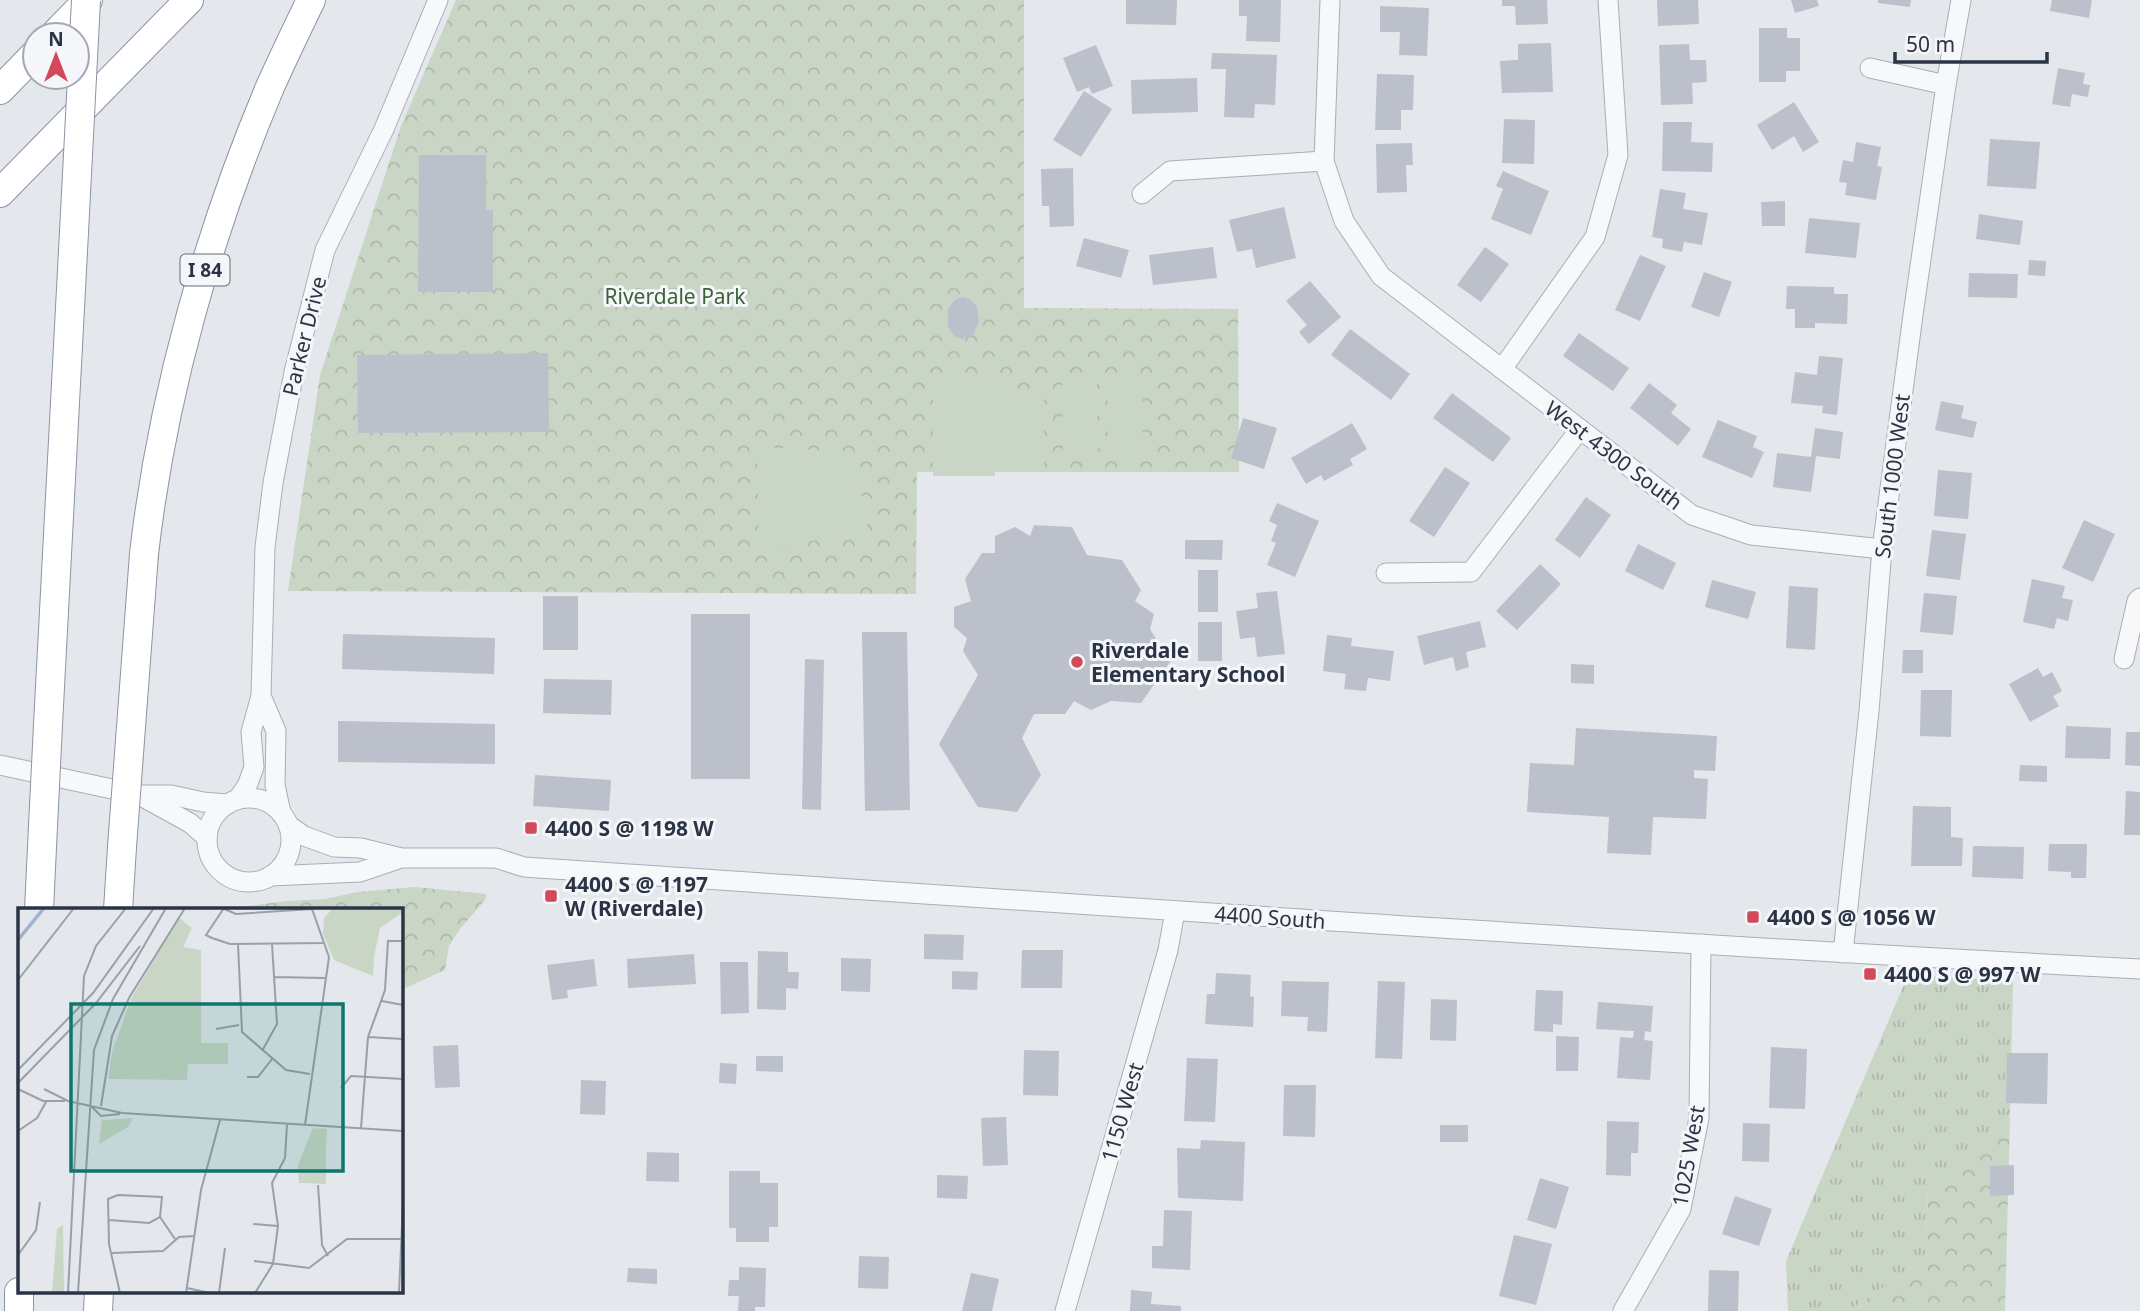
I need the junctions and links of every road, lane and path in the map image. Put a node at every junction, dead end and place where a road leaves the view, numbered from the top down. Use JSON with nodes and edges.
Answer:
{"nodes":[{"id":1,"x":87,"y":0,"type":"edge"},
{"id":2,"x":189,"y":0,"type":"edge"},
{"id":3,"x":311,"y":0,"type":"edge"},
{"id":4,"x":438,"y":0,"type":"edge"},
{"id":5,"x":1330,"y":0,"type":"edge"},
{"id":6,"x":1608,"y":0,"type":"edge"},
{"id":7,"x":1961,"y":0,"type":"edge"},
{"id":8,"x":67,"y":21,"type":"edge"},
{"id":9,"x":21,"y":68,"type":"edge"},
{"id":10,"x":1870,"y":68,"type":"dead end"},
{"id":11,"x":1945,"y":85,"type":"junction"},
{"id":12,"x":0,"y":90,"type":"edge"},
{"id":13,"x":1324,"y":161,"type":"junction"},
{"id":14,"x":0,"y":193,"type":"edge"},
{"id":15,"x":1142,"y":194,"type":"dead end"},
{"id":16,"x":1502,"y":369,"type":"junction"},
{"id":17,"x":1580,"y":429,"type":"junction"},
{"id":18,"x":1882,"y":549,"type":"junction"},
{"id":19,"x":1386,"y":573,"type":"dead end"},
{"id":20,"x":2140,"y":597,"type":"edge"},
{"id":21,"x":2124,"y":659,"type":"dead end"},
{"id":22,"x":261,"y":696,"type":"junction"},
{"id":23,"x":0,"y":765,"type":"edge"},
{"id":24,"x":140,"y":795,"type":"junction"},
{"id":25,"x":233,"y":802,"type":"junction"},
{"id":26,"x":285,"y":819,"type":"junction"},
{"id":27,"x":206,"y":838,"type":"junction"},
{"id":28,"x":401,"y":858,"type":"junction"},
{"id":29,"x":270,"y":876,"type":"junction"},
{"id":30,"x":39,"y":908,"type":"edge"},
{"id":31,"x":118,"y":908,"type":"edge"},
{"id":32,"x":1175,"y":911,"type":"junction"},
{"id":33,"x":1701,"y":944,"type":"junction"},
{"id":34,"x":1843,"y":953,"type":"junction"},
{"id":35,"x":2140,"y":969,"type":"edge"},
{"id":36,"x":1065,"y":1311,"type":"edge"},
{"id":37,"x":1623,"y":1311,"type":"edge"}],
"edges":[{"from":1,"to":8,"type":"highway"},
{"from":1,"to":30,"type":"highway","bridge":true},
{"from":2,"to":14,"type":"highway"},
{"from":3,"to":31,"type":"highway","number":"I 84","bridge":true},
{"from":4,"to":22,"type":"street","name":"Parker Drive"},
{"from":5,"to":13,"type":"street"},
{"from":6,"to":16,"type":"street"},
{"from":7,"to":11,"type":"street","name":"South 1000 West"},
{"from":9,"to":12,"type":"highway"},
{"from":10,"to":11,"type":"street"},
{"from":11,"to":18,"type":"street","name":"South 1000 West"},
{"from":13,"to":15,"type":"street"},
{"from":13,"to":16,"type":"street","name":"West 4300 South"},
{"from":16,"to":17,"type":"street","name":"West 4300 South"},
{"from":17,"to":18,"type":"street","name":"West 4300 South"},
{"from":17,"to":19,"type":"street"},
{"from":18,"to":34,"type":"street","name":"South 1000 West"},
{"from":20,"to":21,"type":"street"},
{"from":22,"to":25,"type":"street","name":"Parker Drive"},
{"from":22,"to":26,"type":"street","name":"Parker Drive"},
{"from":23,"to":24,"type":"street"},
{"from":24,"to":25,"type":"street"},
{"from":24,"to":27,"type":"street"},
{"from":25,"to":26,"type":"street"},
{"from":25,"to":27,"type":"street"},
{"from":26,"to":28,"type":"street"},
{"from":26,"to":29,"type":"street"},
{"from":27,"to":29,"type":"street"},
{"from":28,"to":29,"type":"street"},
{"from":28,"to":32,"type":"street","name":"4400 South"},
{"from":32,"to":33,"type":"street","name":"4400 South"},
{"from":32,"to":36,"type":"street","name":"1150 West"},
{"from":33,"to":34,"type":"street","name":"4400 South"},
{"from":33,"to":37,"type":"street","name":"1025 West"},
{"from":34,"to":35,"type":"street","name":"4400 South"}]}
